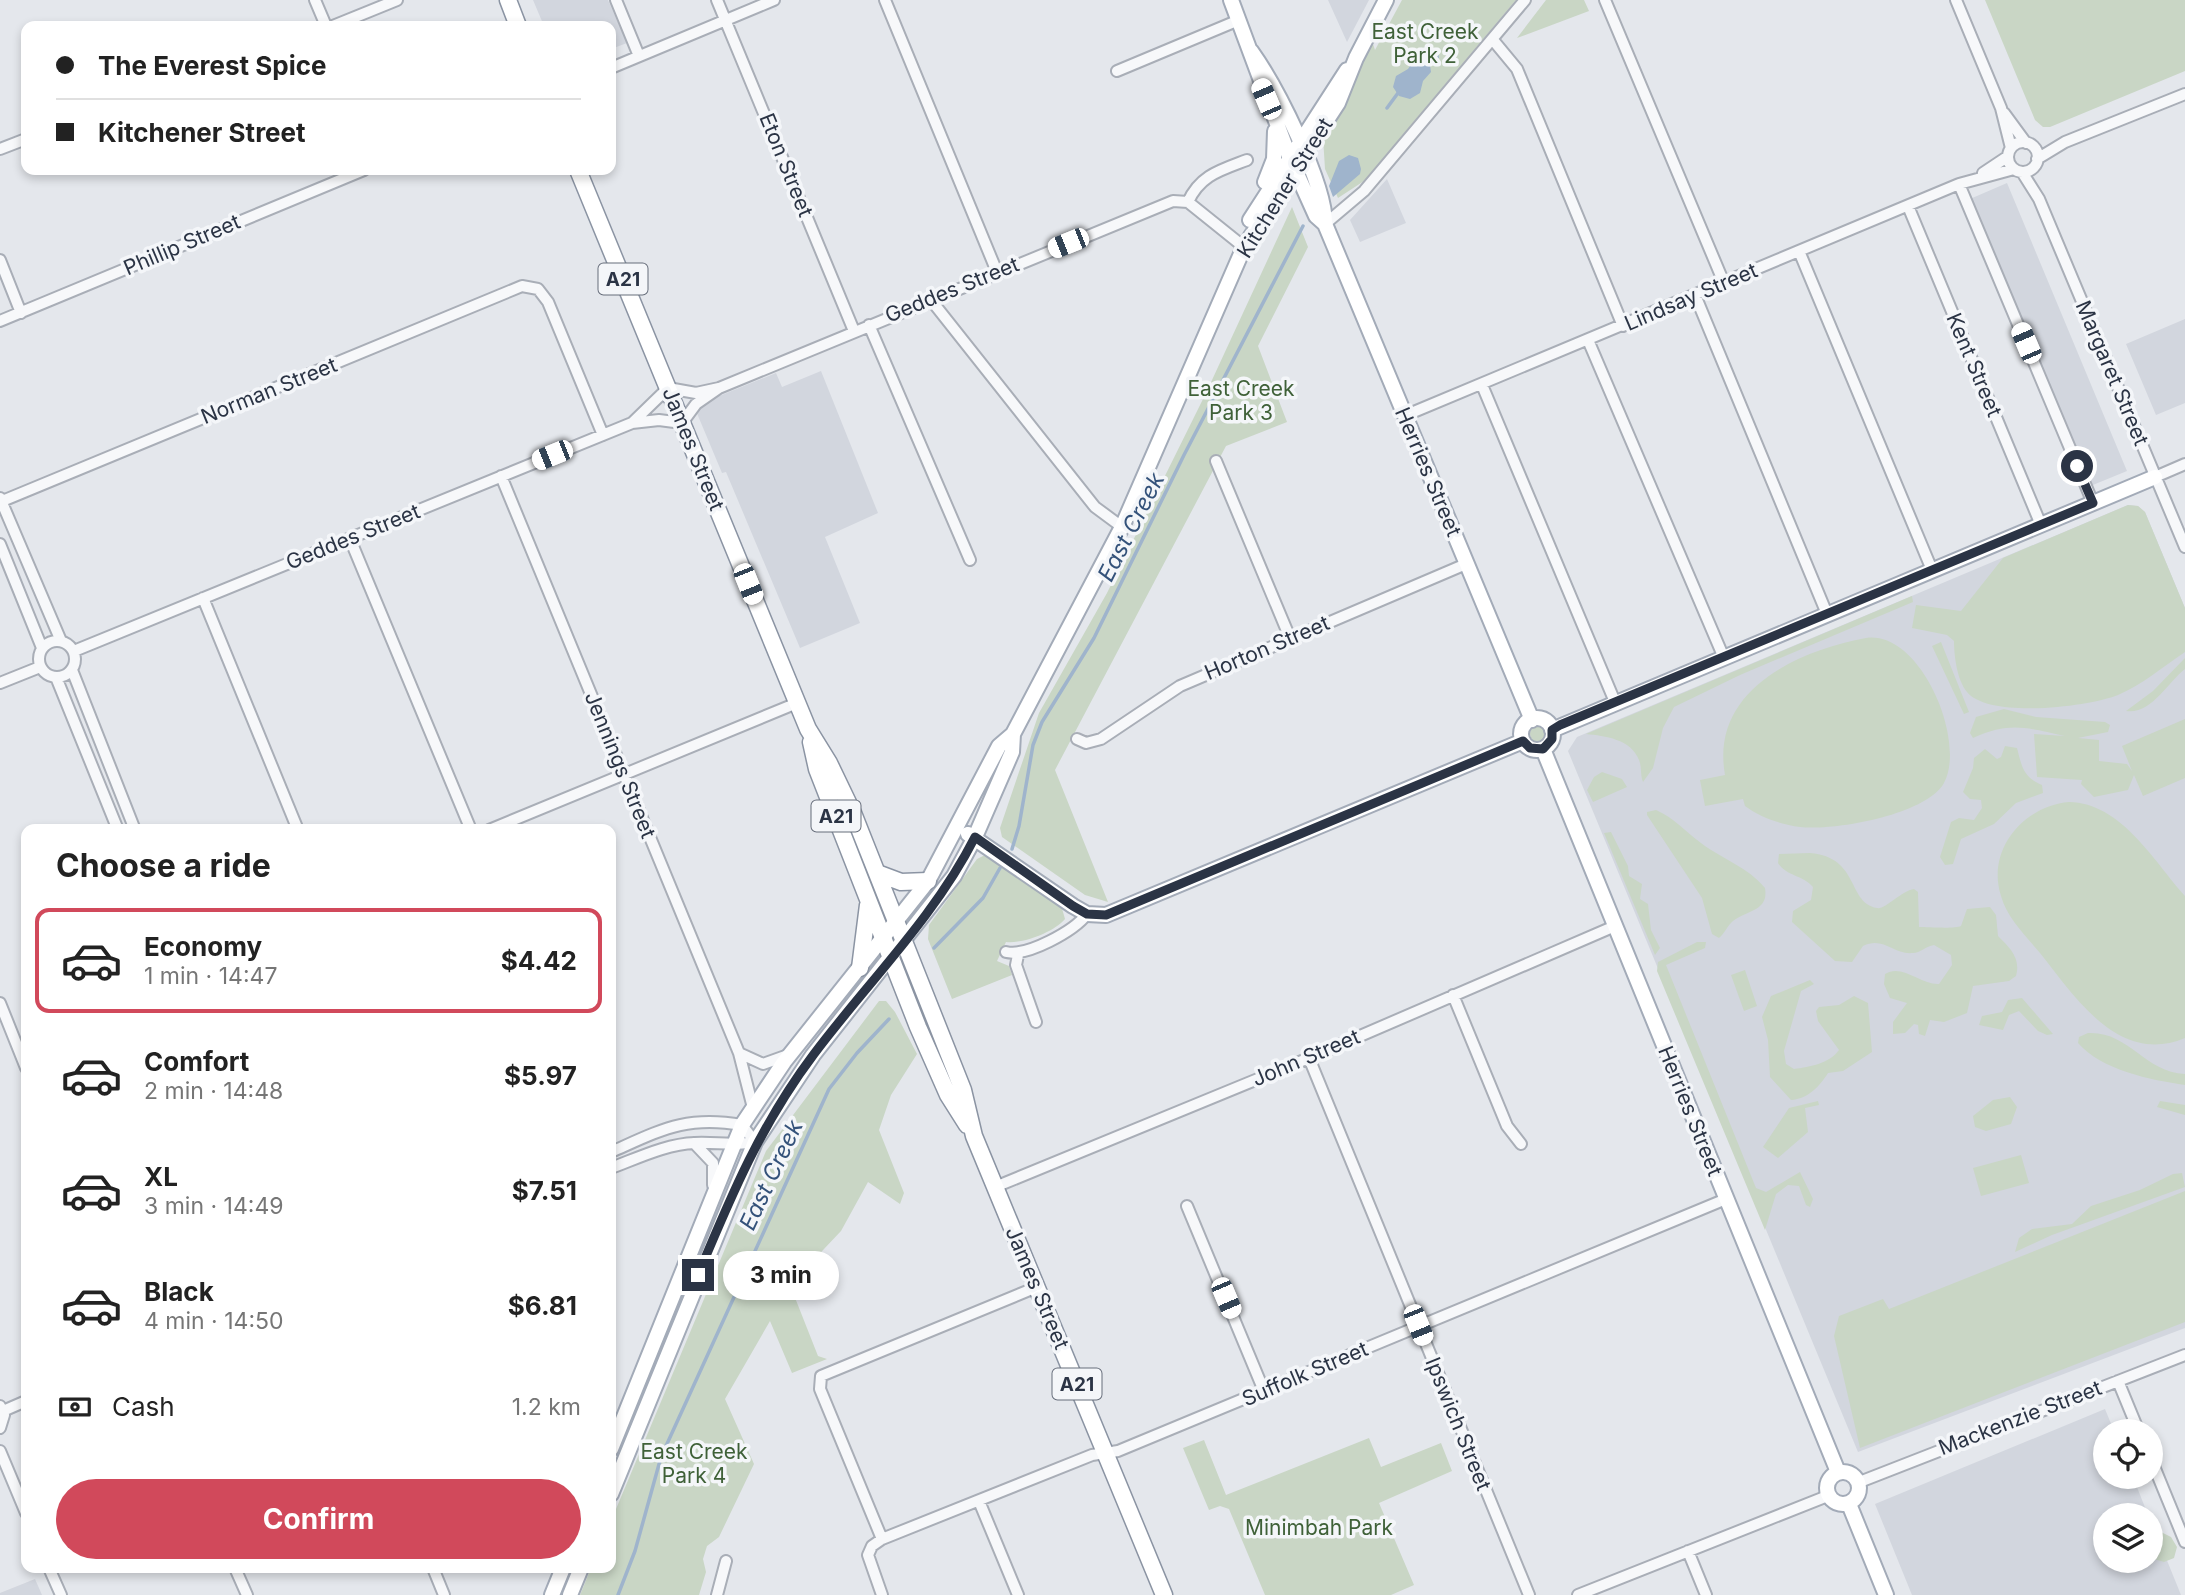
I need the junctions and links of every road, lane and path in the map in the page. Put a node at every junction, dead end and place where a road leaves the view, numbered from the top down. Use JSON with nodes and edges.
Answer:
{"nodes":[{"id":1,"x":315,"y":0,"type":"edge"},
{"id":2,"x":397,"y":0,"type":"edge"},
{"id":3,"x":508,"y":0,"type":"edge"},
{"id":4,"x":616,"y":0,"type":"edge"},
{"id":5,"x":717,"y":0,"type":"edge"},
{"id":6,"x":774,"y":0,"type":"edge"},
{"id":7,"x":885,"y":0,"type":"edge"},
{"id":8,"x":1231,"y":0,"type":"edge"},
{"id":9,"x":1386,"y":0,"type":"edge"},
{"id":10,"x":1525,"y":0,"type":"edge"},
{"id":11,"x":1605,"y":0,"type":"edge"},
{"id":12,"x":1956,"y":0,"type":"edge"},
{"id":13,"x":726,"y":20,"type":"junction"},
{"id":14,"x":1239,"y":20,"type":"junction"},
{"id":15,"x":324,"y":21,"type":"edge"},
{"id":16,"x":345,"y":21,"type":"edge"},
{"id":17,"x":517,"y":21,"type":"edge"},
{"id":18,"x":1493,"y":40,"type":"junction"},
{"id":19,"x":1251,"y":51,"type":"junction"},
{"id":20,"x":639,"y":56,"type":"junction"},
{"id":21,"x":616,"y":66,"type":"edge"},
{"id":22,"x":1117,"y":71,"type":"dead end"},
{"id":23,"x":2185,"y":94,"type":"edge"},
{"id":24,"x":2001,"y":108,"type":"junction"},
{"id":25,"x":1273,"y":114,"type":"junction"},
{"id":26,"x":21,"y":141,"type":"edge"},
{"id":27,"x":2065,"y":142,"type":"junction"},
{"id":28,"x":2029,"y":144,"type":"junction"},
{"id":29,"x":0,"y":149,"type":"edge"},
{"id":30,"x":2009,"y":153,"type":"junction"},
{"id":31,"x":1296,"y":155,"type":"junction"},
{"id":32,"x":1247,"y":159,"type":"dead end"},
{"id":33,"x":2036,"y":163,"type":"junction"},
{"id":34,"x":2018,"y":171,"type":"junction"},
{"id":35,"x":352,"y":175,"type":"edge"},
{"id":36,"x":580,"y":175,"type":"edge"},
{"id":37,"x":1978,"y":177,"type":"junction"},
{"id":38,"x":1959,"y":184,"type":"junction"},
{"id":39,"x":2039,"y":200,"type":"junction"},
{"id":40,"x":1188,"y":202,"type":"junction"},
{"id":41,"x":1908,"y":206,"type":"junction"},
{"id":42,"x":1250,"y":220,"type":"junction"},
{"id":43,"x":1325,"y":224,"type":"junction"},
{"id":44,"x":1244,"y":247,"type":"junction"},
{"id":45,"x":1799,"y":251,"type":"junction"},
{"id":46,"x":0,"y":260,"type":"edge"},
{"id":47,"x":997,"y":272,"type":"junction"},
{"id":48,"x":1724,"y":283,"type":"junction"},
{"id":49,"x":1695,"y":295,"type":"junction"},
{"id":50,"x":931,"y":300,"type":"junction"},
{"id":51,"x":21,"y":313,"type":"junction"},
{"id":52,"x":0,"y":321,"type":"edge"},
{"id":53,"x":869,"y":325,"type":"junction"},
{"id":54,"x":1623,"y":326,"type":"junction"},
{"id":55,"x":854,"y":331,"type":"junction"},
{"id":56,"x":1588,"y":340,"type":"junction"},
{"id":57,"x":1482,"y":385,"type":"junction"},
{"id":58,"x":668,"y":388,"type":"junction"},
{"id":59,"x":719,"y":388,"type":"junction"},
{"id":60,"x":1404,"y":416,"type":"junction"},
{"id":61,"x":632,"y":423,"type":"junction"},
{"id":62,"x":682,"y":423,"type":"junction"},
{"id":63,"x":603,"y":435,"type":"junction"},
{"id":64,"x":1216,"y":461,"type":"dead end"},
{"id":65,"x":2185,"y":464,"type":"edge"},
{"id":66,"x":501,"y":476,"type":"junction"},
{"id":67,"x":2155,"y":477,"type":"junction"},
{"id":68,"x":0,"y":500,"type":"edge"},
{"id":69,"x":2093,"y":503,"type":"junction"},
{"id":70,"x":2041,"y":525,"type":"junction"},
{"id":71,"x":1122,"y":527,"type":"junction"},
{"id":72,"x":350,"y":539,"type":"junction"},
{"id":73,"x":0,"y":544,"type":"edge"},
{"id":74,"x":2185,"y":547,"type":"edge"},
{"id":75,"x":970,"y":560,"type":"dead end"},
{"id":76,"x":26,"y":564,"type":"junction"},
{"id":77,"x":1466,"y":564,"type":"junction"},
{"id":78,"x":1932,"y":570,"type":"junction"},
{"id":79,"x":5,"y":571,"type":"edge"},
{"id":80,"x":203,"y":598,"type":"junction"},
{"id":81,"x":1827,"y":614,"type":"junction"},
{"id":82,"x":1290,"y":638,"type":"junction"},
{"id":83,"x":61,"y":641,"type":"junction"},
{"id":84,"x":42,"y":648,"type":"junction"},
{"id":85,"x":74,"y":652,"type":"junction"},
{"id":86,"x":1724,"y":657,"type":"junction"},
{"id":87,"x":40,"y":667,"type":"junction"},
{"id":88,"x":72,"y":670,"type":"junction"},
{"id":89,"x":56,"y":677,"type":"junction"},
{"id":90,"x":0,"y":683,"type":"edge"},
{"id":91,"x":797,"y":702,"type":"junction"},
{"id":92,"x":1615,"y":702,"type":"junction"},
{"id":93,"x":1532,"y":720,"type":"junction"},
{"id":94,"x":808,"y":729,"type":"junction"},
{"id":95,"x":1552,"y":730,"type":"junction"},
{"id":96,"x":1013,"y":734,"type":"junction"},
{"id":97,"x":1077,"y":739,"type":"dead end"},
{"id":98,"x":1523,"y":741,"type":"junction"},
{"id":99,"x":1543,"y":749,"type":"junction"},
{"id":100,"x":110,"y":771,"type":"junction"},
{"id":101,"x":624,"y":773,"type":"junction"},
{"id":102,"x":96,"y":777,"type":"junction"},
{"id":103,"x":116,"y":824,"type":"edge"},
{"id":104,"x":132,"y":824,"type":"edge"},
{"id":105,"x":296,"y":824,"type":"edge"},
{"id":106,"x":469,"y":824,"type":"edge"},
{"id":107,"x":503,"y":824,"type":"edge"},
{"id":108,"x":958,"y":828,"type":"junction"},
{"id":109,"x":975,"y":837,"type":"junction"},
{"id":110,"x":877,"y":873,"type":"junction"},
{"id":111,"x":928,"y":881,"type":"junction"},
{"id":112,"x":868,"y":902,"type":"junction"},
{"id":113,"x":1087,"y":914,"type":"junction"},
{"id":114,"x":896,"y":922,"type":"junction"},
{"id":115,"x":1615,"y":926,"type":"junction"},
{"id":116,"x":883,"y":940,"type":"junction"},
{"id":117,"x":904,"y":943,"type":"junction"},
{"id":118,"x":1006,"y":952,"type":"dead end"},
{"id":119,"x":1018,"y":955,"type":"junction"},
{"id":120,"x":891,"y":960,"type":"junction"},
{"id":121,"x":860,"y":968,"type":"junction"},
{"id":122,"x":1453,"y":995,"type":"junction"},
{"id":123,"x":0,"y":1003,"type":"edge"},
{"id":124,"x":1037,"y":1022,"type":"dead end"},
{"id":125,"x":739,"y":1053,"type":"junction"},
{"id":126,"x":790,"y":1055,"type":"junction"},
{"id":127,"x":21,"y":1056,"type":"edge"},
{"id":128,"x":1309,"y":1058,"type":"junction"},
{"id":129,"x":753,"y":1108,"type":"junction"},
{"id":130,"x":742,"y":1125,"type":"junction"},
{"id":131,"x":974,"y":1136,"type":"junction"},
{"id":132,"x":755,"y":1142,"type":"junction"},
{"id":133,"x":694,"y":1143,"type":"junction"},
{"id":134,"x":1521,"y":1144,"type":"dead end"},
{"id":135,"x":733,"y":1146,"type":"junction"},
{"id":136,"x":616,"y":1150,"type":"edge"},
{"id":137,"x":616,"y":1166,"type":"edge"},
{"id":138,"x":995,"y":1186,"type":"junction"},
{"id":139,"x":712,"y":1194,"type":"junction"},
{"id":140,"x":1726,"y":1199,"type":"junction"},
{"id":141,"x":1187,"y":1206,"type":"dead end"},
{"id":142,"x":1037,"y":1287,"type":"junction"},
{"id":143,"x":673,"y":1294,"type":"junction"},
{"id":144,"x":688,"y":1301,"type":"junction"},
{"id":145,"x":1418,"y":1325,"type":"junction"},
{"id":146,"x":2185,"y":1355,"type":"edge"},
{"id":147,"x":2118,"y":1381,"type":"junction"},
{"id":148,"x":1264,"y":1391,"type":"junction"},
{"id":149,"x":21,"y":1402,"type":"edge"},
{"id":150,"x":2,"y":1408,"type":"edge"},
{"id":151,"x":2134,"y":1419,"type":"edge"},
{"id":152,"x":0,"y":1428,"type":"edge"},
{"id":153,"x":616,"y":1436,"type":"edge"},
{"id":154,"x":0,"y":1451,"type":"edge"},
{"id":155,"x":1105,"y":1453,"type":"junction"},
{"id":156,"x":1838,"y":1472,"type":"junction"},
{"id":157,"x":616,"y":1481,"type":"edge"},
{"id":158,"x":1857,"y":1483,"type":"junction"},
{"id":159,"x":2163,"y":1488,"type":"edge"},
{"id":160,"x":1830,"y":1494,"type":"junction"},
{"id":161,"x":21,"y":1501,"type":"edge"},
{"id":162,"x":979,"y":1501,"type":"junction"},
{"id":163,"x":1849,"y":1504,"type":"junction"},
{"id":164,"x":882,"y":1539,"type":"junction"},
{"id":165,"x":2185,"y":1542,"type":"edge"},
{"id":166,"x":1688,"y":1551,"type":"junction"},
{"id":167,"x":726,"y":1562,"type":"dead end"},
{"id":168,"x":51,"y":1573,"type":"edge"},
{"id":169,"x":237,"y":1573,"type":"edge"},
{"id":170,"x":435,"y":1573,"type":"edge"},
{"id":171,"x":561,"y":1573,"type":"edge"},
{"id":172,"x":579,"y":1573,"type":"edge"},
{"id":173,"x":61,"y":1595,"type":"edge"},
{"id":174,"x":247,"y":1595,"type":"edge"},
{"id":175,"x":444,"y":1595,"type":"edge"},
{"id":176,"x":552,"y":1595,"type":"edge"},
{"id":177,"x":570,"y":1595,"type":"edge"},
{"id":178,"x":717,"y":1595,"type":"edge"},
{"id":179,"x":882,"y":1595,"type":"edge"},
{"id":180,"x":1018,"y":1595,"type":"edge"},
{"id":181,"x":1164,"y":1595,"type":"edge"},
{"id":182,"x":1529,"y":1595,"type":"edge"},
{"id":183,"x":1577,"y":1595,"type":"edge"},
{"id":184,"x":1706,"y":1595,"type":"edge"},
{"id":185,"x":1886,"y":1595,"type":"edge"}],
"edges":[{"from":1,"to":15,"type":"street"},
{"from":2,"to":16,"type":"street"},
{"from":3,"to":17,"type":"highway"},
{"from":4,"to":20,"type":"street"},
{"from":5,"to":13,"type":"street","name":"Eton Street"},
{"from":6,"to":13,"type":"street"},
{"from":7,"to":47,"type":"street"},
{"from":8,"to":14,"type":"main road","name":"Herries Street"},
{"from":9,"to":31,"type":"main road","name":"Kitchener Street"},
{"from":10,"to":18,"type":"street"},
{"from":11,"to":48,"type":"street"},
{"from":12,"to":24,"type":"street"},
{"from":13,"to":20,"type":"street"},
{"from":13,"to":55,"type":"street","name":"Eton Street"},
{"from":14,"to":19,"type":"main road","name":"Herries Street"},
{"from":14,"to":22,"type":"street"},
{"from":18,"to":43,"type":"street"},
{"from":18,"to":54,"type":"street"},
{"from":19,"to":25,"type":"main road","name":"Herries Street"},
{"from":19,"to":31,"type":"main road","name":"Herries Street"},
{"from":20,"to":21,"type":"street"},
{"from":23,"to":27,"type":"street"},
{"from":24,"to":28,"type":"street"},
{"from":24,"to":30,"type":"street"},
{"from":25,"to":31,"type":"main road","name":"Herries Street"},
{"from":25,"to":42,"type":"main road"},
{"from":26,"to":29,"type":"street"},
{"from":27,"to":28,"type":"street"},
{"from":27,"to":33,"type":"street"},
{"from":28,"to":30,"type":"street","name":"Lindsay Street"},
{"from":28,"to":33,"type":"street","name":"Margaret Street"},
{"from":30,"to":34,"type":"street","name":"Margaret Street"},
{"from":30,"to":37,"type":"street","name":"Lindsay Street"},
{"from":31,"to":42,"type":"main road","name":"Kitchener Street"},
{"from":31,"to":43,"type":"main road","name":"Herries Street"},
{"from":31,"to":44,"type":"main road","name":"Kitchener Street"},
{"from":32,"to":40,"type":"street"},
{"from":33,"to":34,"type":"street","name":"Lindsay Street"},
{"from":33,"to":39,"type":"street","name":"Margaret Street"},
{"from":34,"to":37,"type":"street","name":"Lindsay Street"},
{"from":34,"to":39,"type":"street","name":"Margaret Street"},
{"from":35,"to":51,"type":"street","name":"Phillip Street"},
{"from":36,"to":58,"type":"highway","name":"James Street","number":"A21"},
{"from":37,"to":38,"type":"street","name":"Lindsay Street"},
{"from":38,"to":41,"type":"street","name":"Lindsay Street"},
{"from":38,"to":69,"type":"street"},
{"from":39,"to":67,"type":"street","name":"Margaret Street"},
{"from":40,"to":44,"type":"street"},
{"from":40,"to":47,"type":"street","name":"Geddes Street"},
{"from":41,"to":45,"type":"street","name":"Lindsay Street"},
{"from":41,"to":70,"type":"street","name":"Kent Street"},
{"from":42,"to":44,"type":"main road"},
{"from":43,"to":60,"type":"main road","name":"Herries Street"},
{"from":44,"to":71,"type":"main road","name":"Kitchener Street"},
{"from":45,"to":48,"type":"street","name":"Lindsay Street"},
{"from":45,"to":78,"type":"street"},
{"from":46,"to":51,"type":"street"},
{"from":47,"to":50,"type":"street","name":"Geddes Street"},
{"from":48,"to":49,"type":"street","name":"Lindsay Street"},
{"from":49,"to":54,"type":"street","name":"Lindsay Street"},
{"from":49,"to":81,"type":"street"},
{"from":50,"to":53,"type":"street","name":"Geddes Street"},
{"from":50,"to":71,"type":"street"},
{"from":51,"to":52,"type":"street","name":"Phillip Street"},
{"from":53,"to":55,"type":"street","name":"Geddes Street"},
{"from":53,"to":75,"type":"street"},
{"from":54,"to":56,"type":"street","name":"Lindsay Street"},
{"from":55,"to":59,"type":"street","name":"Geddes Street"},
{"from":56,"to":57,"type":"street","name":"Lindsay Street"},
{"from":56,"to":86,"type":"street"},
{"from":57,"to":60,"type":"street","name":"Lindsay Street"},
{"from":57,"to":92,"type":"street"},
{"from":58,"to":59,"type":"street","name":"Geddes Street"},
{"from":58,"to":61,"type":"street","name":"Geddes Street"},
{"from":58,"to":62,"type":"highway","name":"James Street","number":"A21"},
{"from":59,"to":62,"type":"street","name":"Geddes Street"},
{"from":60,"to":77,"type":"main road","name":"Herries Street"},
{"from":61,"to":62,"type":"street","name":"Geddes Street"},
{"from":61,"to":63,"type":"street","name":"Geddes Street"},
{"from":62,"to":91,"type":"highway","name":"James Street","number":"A21"},
{"from":63,"to":66,"type":"street","name":"Geddes Street"},
{"from":63,"to":68,"type":"street","name":"Norman Street"},
{"from":64,"to":82,"type":"street"},
{"from":65,"to":67,"type":"street"},
{"from":66,"to":72,"type":"street","name":"Geddes Street"},
{"from":66,"to":101,"type":"street","name":"Jennings Street"},
{"from":67,"to":69,"type":"main road"},
{"from":67,"to":74,"type":"street","name":"Margaret Street"},
{"from":68,"to":76,"type":"street"},
{"from":69,"to":70,"type":"main road"},
{"from":70,"to":78,"type":"main road"},
{"from":71,"to":96,"type":"main road","name":"Kitchener Street"},
{"from":72,"to":80,"type":"street","name":"Geddes Street"},
{"from":72,"to":106,"type":"street"},
{"from":73,"to":79,"type":"street"},
{"from":76,"to":79,"type":"street"},
{"from":76,"to":83,"type":"street"},
{"from":77,"to":82,"type":"street","name":"Horton Street"},
{"from":77,"to":93,"type":"main road","name":"Herries Street"},
{"from":78,"to":81,"type":"main road"},
{"from":79,"to":84,"type":"street"},
{"from":80,"to":85,"type":"street","name":"Geddes Street"},
{"from":80,"to":105,"type":"street"},
{"from":81,"to":86,"type":"main road"},
{"from":82,"to":97,"type":"street","name":"Horton Street"},
{"from":83,"to":84,"type":"street"},
{"from":83,"to":85,"type":"street"},
{"from":84,"to":87,"type":"street"},
{"from":85,"to":88,"type":"street"},
{"from":86,"to":92,"type":"main road"},
{"from":87,"to":89,"type":"street"},
{"from":87,"to":90,"type":"street"},
{"from":88,"to":89,"type":"street"},
{"from":88,"to":100,"type":"street"},
{"from":89,"to":102,"type":"street"},
{"from":91,"to":94,"type":"highway","name":"James Street","number":"A21"},
{"from":91,"to":101,"type":"street"},
{"from":92,"to":95,"type":"main road"},
{"from":93,"to":95,"type":"main road"},
{"from":93,"to":98,"type":"main road"},
{"from":94,"to":110,"type":"highway","name":"James Street","number":"A21"},
{"from":94,"to":112,"type":"highway","name":"James Street","number":"A21"},
{"from":95,"to":99,"type":"main road"},
{"from":96,"to":108,"type":"main road","name":"Kitchener Street"},
{"from":96,"to":109,"type":"main road","name":"Kitchener Street"},
{"from":98,"to":99,"type":"main road"},
{"from":98,"to":113,"type":"main road"},
{"from":99,"to":115,"type":"main road","name":"Herries Street"},
{"from":100,"to":102,"type":"street"},
{"from":100,"to":104,"type":"street"},
{"from":101,"to":107,"type":"street"},
{"from":101,"to":125,"type":"street","name":"Jennings Street"},
{"from":102,"to":103,"type":"street"},
{"from":108,"to":109,"type":"main road"},
{"from":108,"to":111,"type":"main road","name":"Kitchener Street"},
{"from":109,"to":113,"type":"main road"},
{"from":109,"to":117,"type":"main road","name":"Kitchener Street"},
{"from":110,"to":111,"type":"highway"},
{"from":110,"to":114,"type":"highway","name":"James Street","number":"A21"},
{"from":111,"to":114,"type":"main road","name":"Kitchener Street"},
{"from":112,"to":116,"type":"highway","name":"James Street","number":"A21"},
{"from":112,"to":121,"type":"highway"},
{"from":113,"to":119,"type":"street"},
{"from":114,"to":116,"type":"main road","name":"Kitchener Street"},
{"from":114,"to":117,"type":"highway","name":"James Street","number":"A21"},
{"from":115,"to":122,"type":"street","name":"John Street"},
{"from":115,"to":140,"type":"main road","name":"Herries Street"},
{"from":116,"to":120,"type":"highway","name":"James Street","number":"A21"},
{"from":116,"to":121,"type":"main road","name":"Kitchener Street"},
{"from":117,"to":120,"type":"main road","name":"Kitchener Street"},
{"from":117,"to":131,"type":"highway","name":"James Street","number":"A21"},
{"from":118,"to":119,"type":"street"},
{"from":119,"to":124,"type":"street"},
{"from":120,"to":131,"type":"highway","name":"James Street","number":"A21"},
{"from":120,"to":132,"type":"main road","name":"Kitchener Street"},
{"from":121,"to":126,"type":"main road","name":"Kitchener Street"},
{"from":122,"to":128,"type":"street","name":"John Street"},
{"from":122,"to":134,"type":"street"},
{"from":123,"to":127,"type":"street"},
{"from":125,"to":126,"type":"street"},
{"from":125,"to":129,"type":"street","name":"Jennings Street"},
{"from":126,"to":129,"type":"main road","name":"Kitchener Street"},
{"from":128,"to":138,"type":"street","name":"John Street"},
{"from":128,"to":145,"type":"street","name":"Ipswich Street"},
{"from":129,"to":130,"type":"main road","name":"Kitchener Street"},
{"from":130,"to":132,"type":"street"},
{"from":130,"to":135,"type":"main road","name":"Kitchener Street"},
{"from":130,"to":136,"type":"street"},
{"from":131,"to":138,"type":"highway","name":"James Street","number":"A21"},
{"from":132,"to":135,"type":"street"},
{"from":132,"to":144,"type":"main road","name":"Kitchener Street"},
{"from":133,"to":135,"type":"street"},
{"from":133,"to":137,"type":"street"},
{"from":133,"to":139,"type":"street"},
{"from":135,"to":139,"type":"main road","name":"Kitchener Street"},
{"from":138,"to":142,"type":"highway","name":"James Street","number":"A21"},
{"from":139,"to":143,"type":"main road","name":"Kitchener Street"},
{"from":140,"to":145,"type":"street","name":"Suffolk Street"},
{"from":140,"to":156,"type":"main road","name":"Herries Street"},
{"from":141,"to":148,"type":"street"},
{"from":142,"to":155,"type":"highway","name":"James Street","number":"A21"},
{"from":142,"to":164,"type":"street"},
{"from":143,"to":144,"type":"street"},
{"from":143,"to":153,"type":"main road","name":"Kitchener Street"},
{"from":144,"to":157,"type":"main road","name":"Kitchener Street"},
{"from":145,"to":148,"type":"street","name":"Suffolk Street"},
{"from":145,"to":182,"type":"street","name":"Ipswich Street"},
{"from":146,"to":147,"type":"street","name":"Mackenzie Street"},
{"from":147,"to":151,"type":"street"},
{"from":147,"to":158,"type":"street","name":"Mackenzie Street"},
{"from":148,"to":155,"type":"street","name":"Suffolk Street"},
{"from":149,"to":150,"type":"street"},
{"from":150,"to":152,"type":"street"},
{"from":154,"to":161,"type":"street"},
{"from":155,"to":162,"type":"street","name":"Suffolk Street"},
{"from":155,"to":181,"type":"highway","name":"James Street","number":"A21"},
{"from":156,"to":158,"type":"main road"},
{"from":156,"to":160,"type":"main road"},
{"from":158,"to":163,"type":"main road"},
{"from":159,"to":165,"type":"street"},
{"from":160,"to":163,"type":"main road"},
{"from":160,"to":166,"type":"street"},
{"from":162,"to":164,"type":"street","name":"Suffolk Street"},
{"from":162,"to":180,"type":"street"},
{"from":163,"to":185,"type":"main road"},
{"from":164,"to":179,"type":"street"},
{"from":166,"to":183,"type":"street"},
{"from":166,"to":184,"type":"street"},
{"from":167,"to":178,"type":"street"},
{"from":168,"to":173,"type":"street"},
{"from":169,"to":174,"type":"street"},
{"from":170,"to":175,"type":"street"},
{"from":171,"to":176,"type":"main road"},
{"from":172,"to":177,"type":"main road"}]}
